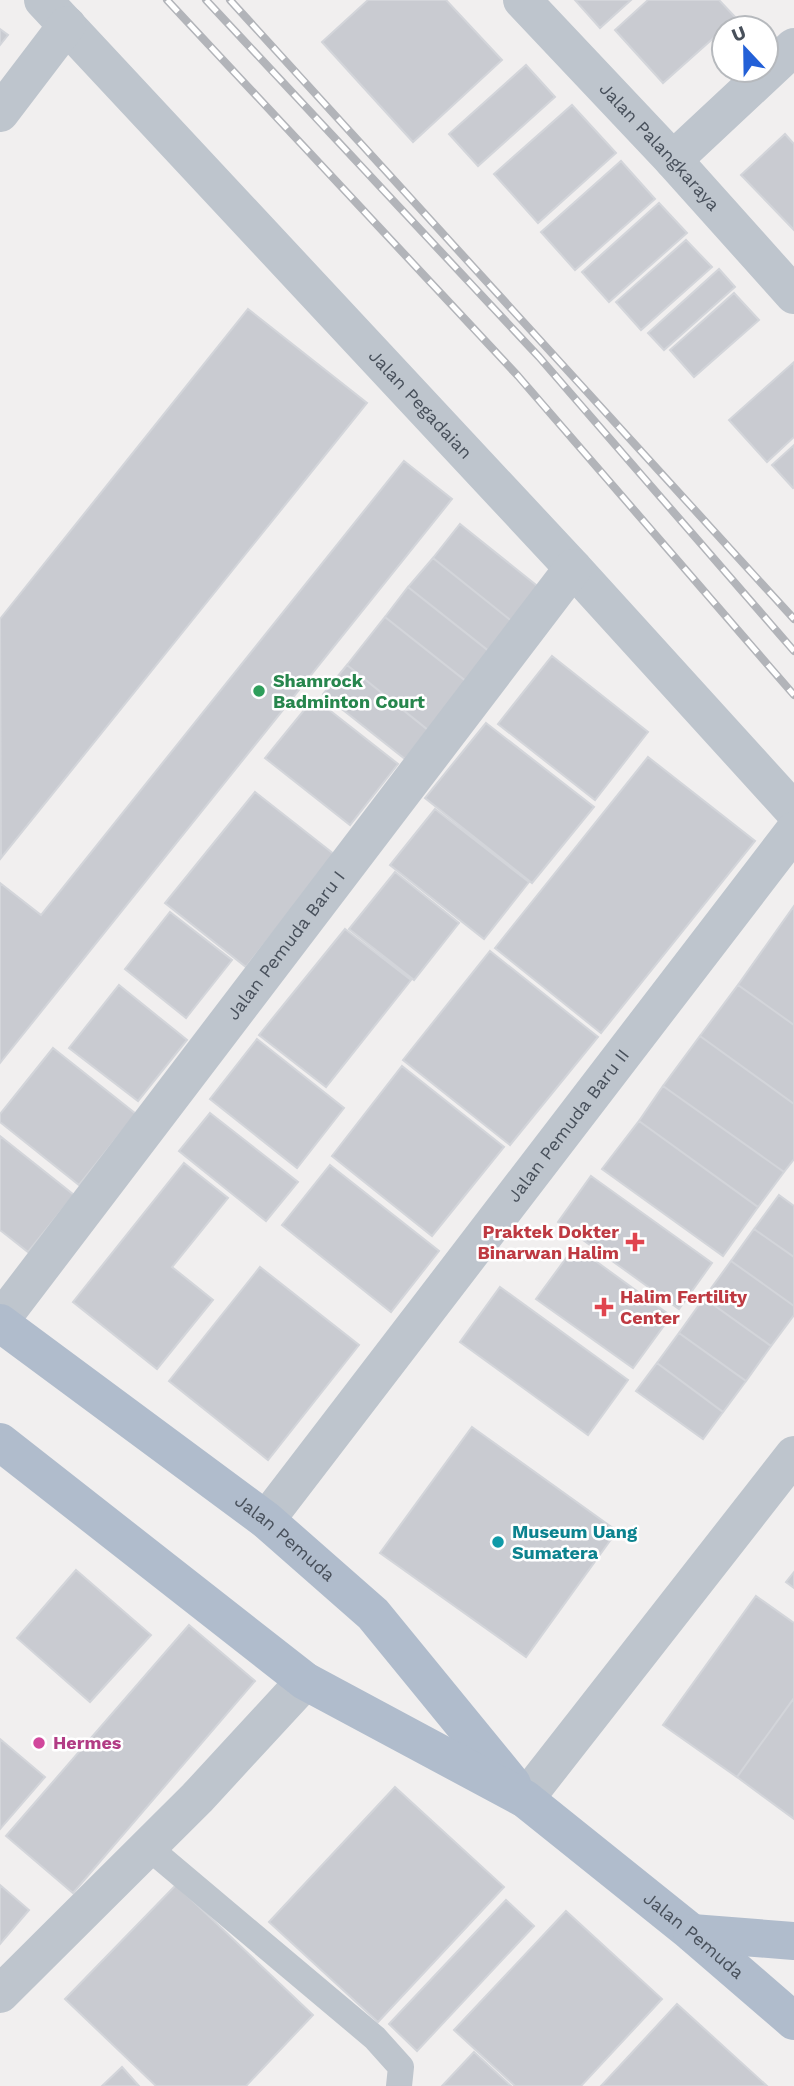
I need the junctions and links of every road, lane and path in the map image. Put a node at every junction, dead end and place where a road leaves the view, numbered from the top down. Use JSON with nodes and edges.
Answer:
{"nodes":[{"id":1,"x":522,"y":0,"type":"edge"},
{"id":2,"x":55,"y":13,"type":"edge"},
{"id":3,"x":794,"y":47,"type":"edge"},
{"id":4,"x":0,"y":113,"type":"edge"},
{"id":5,"x":673,"y":160,"type":"junction"},
{"id":6,"x":794,"y":295,"type":"edge"},
{"id":7,"x":573,"y":568,"type":"junction"},
{"id":8,"x":794,"y":811,"type":"edge"},
{"id":9,"x":794,"y":831,"type":"edge"},
{"id":10,"x":0,"y":1322,"type":"edge"},
{"id":11,"x":0,"y":1443,"type":"edge"},
{"id":12,"x":794,"y":1455,"type":"edge"},
{"id":13,"x":266,"y":1520,"type":"junction"},
{"id":14,"x":304,"y":1681,"type":"junction"},
{"id":15,"x":524,"y":1799,"type":"junction"},
{"id":16,"x":148,"y":1847,"type":"junction"},
{"id":17,"x":692,"y":1933,"type":"junction"},
{"id":18,"x":794,"y":1941,"type":"edge"},
{"id":19,"x":0,"y":1994,"type":"edge"},
{"id":20,"x":794,"y":2021,"type":"edge"},
{"id":21,"x":399,"y":2086,"type":"edge"}],
"edges":[{"from":1,"to":5,"type":"street","name":"Jalan Palangkaraya"},
{"from":2,"to":4,"type":"street"},
{"from":2,"to":7,"type":"street","name":"Jalan Pegadaian"},
{"from":3,"to":5,"type":"street"},
{"from":5,"to":6,"type":"street","name":"Jalan Palangkaraya"},
{"from":7,"to":8,"type":"street","name":"Jalan Pegadaian"},
{"from":7,"to":10,"type":"street","name":"Jalan Pemuda Baru I"},
{"from":9,"to":13,"type":"street","name":"Jalan Pemuda Baru II"},
{"from":10,"to":13,"type":"main road","name":"Jalan Pemuda"},
{"from":11,"to":14,"type":"main road","name":"Jalan Pemuda"},
{"from":12,"to":15,"type":"street"},
{"from":13,"to":15,"type":"main road","name":"Jalan Pemuda"},
{"from":14,"to":15,"type":"main road","name":"Jalan Pemuda"},
{"from":14,"to":16,"type":"street"},
{"from":15,"to":17,"type":"main road","name":"Jalan Pemuda"},
{"from":16,"to":19,"type":"street"},
{"from":16,"to":21,"type":"lane"},
{"from":17,"to":18,"type":"main road"},
{"from":17,"to":20,"type":"main road","name":"Jalan Pemuda"}]}
